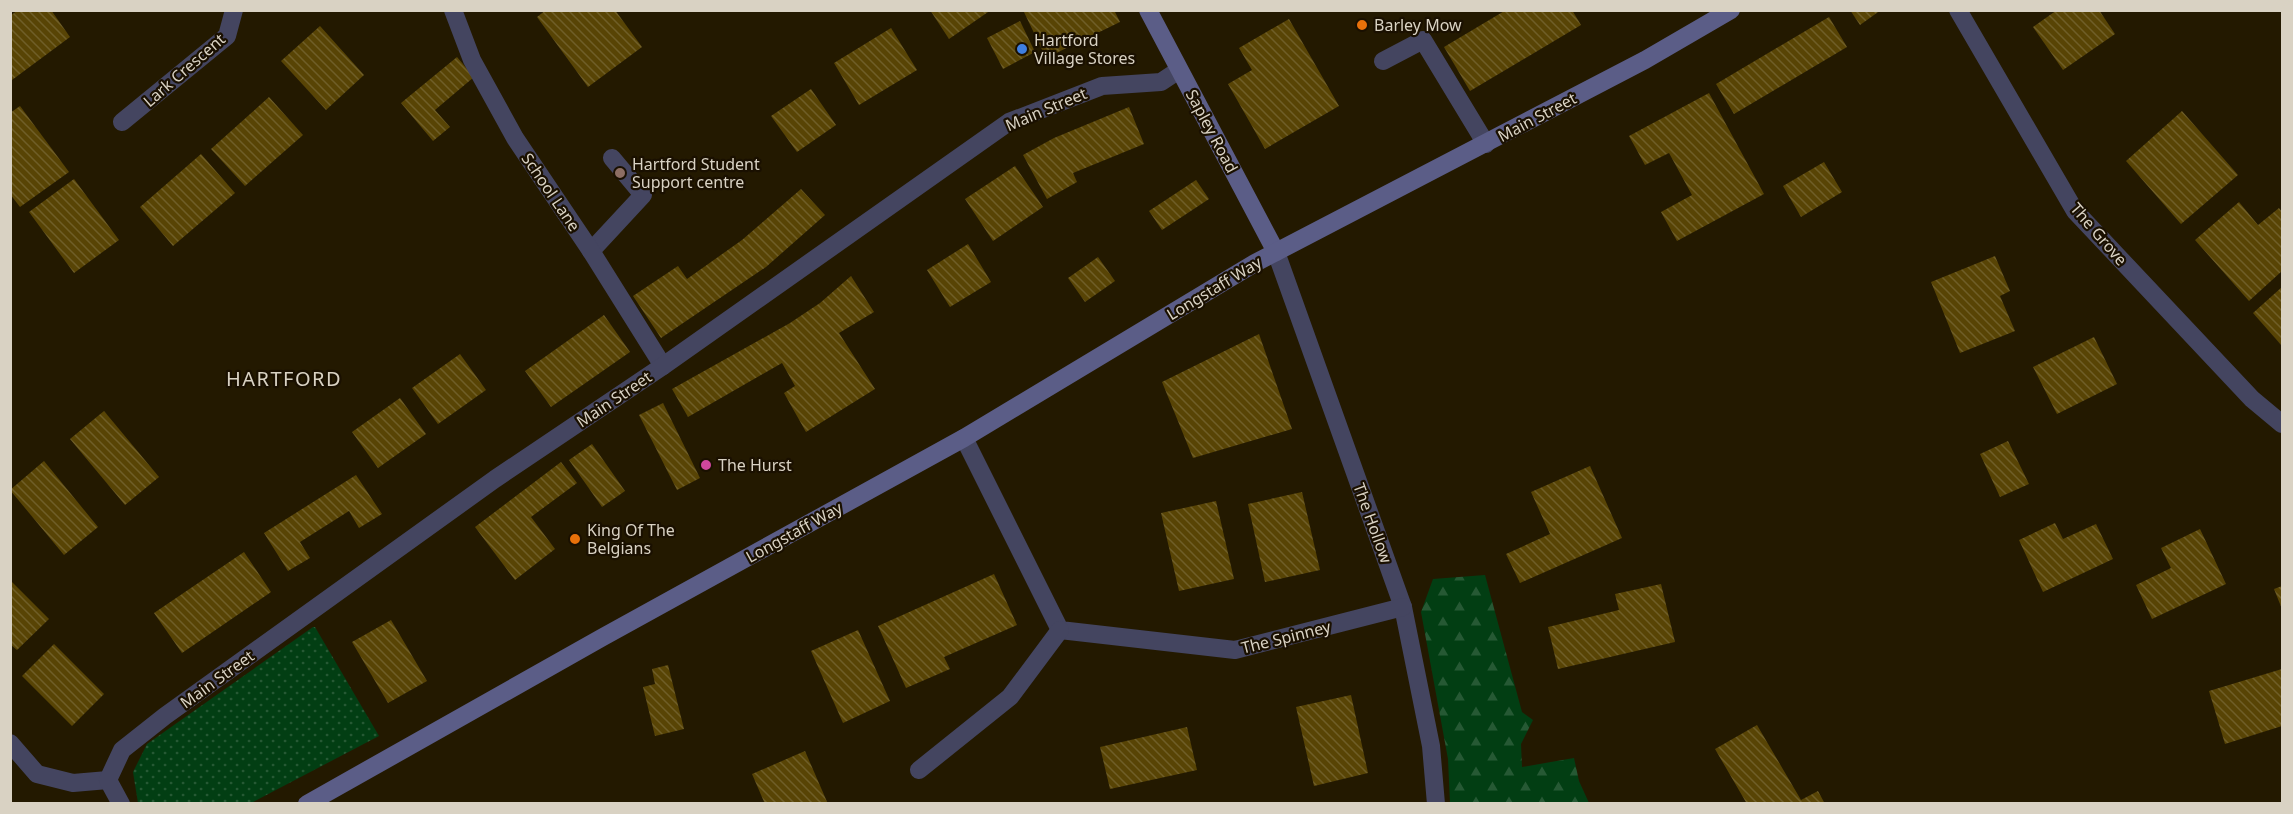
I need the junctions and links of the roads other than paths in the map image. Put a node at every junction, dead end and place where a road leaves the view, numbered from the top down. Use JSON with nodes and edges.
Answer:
{"nodes":[{"id":1,"x":234,"y":10,"type":"edge"},
{"id":2,"x":453,"y":10,"type":"edge"},
{"id":3,"x":1148,"y":10,"type":"edge"},
{"id":4,"x":1731,"y":10,"type":"edge"},
{"id":5,"x":1958,"y":10,"type":"edge"},
{"id":6,"x":1383,"y":61,"type":"dead end"},
{"id":7,"x":1179,"y":70,"type":"junction"},
{"id":8,"x":122,"y":122,"type":"dead end"},
{"id":9,"x":1486,"y":144,"type":"junction"},
{"id":10,"x":612,"y":158,"type":"dead end"},
{"id":11,"x":591,"y":251,"type":"junction"},
{"id":12,"x":1276,"y":252,"type":"junction"},
{"id":13,"x":663,"y":366,"type":"junction"},
{"id":14,"x":2283,"y":424,"type":"edge"},
{"id":15,"x":964,"y":438,"type":"junction"},
{"id":16,"x":1403,"y":608,"type":"junction"},
{"id":17,"x":1060,"y":630,"type":"junction"},
{"id":18,"x":10,"y":743,"type":"edge"},
{"id":19,"x":919,"y":770,"type":"dead end"},
{"id":20,"x":108,"y":780,"type":"junction"},
{"id":21,"x":121,"y":804,"type":"edge"},
{"id":22,"x":307,"y":804,"type":"edge"},
{"id":23,"x":1436,"y":804,"type":"edge"}],
"edges":[{"from":1,"to":8,"type":"street","name":"Lark Crescent"},
{"from":2,"to":11,"type":"street","name":"School Lane"},
{"from":3,"to":7,"type":"main road","name":"Sapley Road"},
{"from":4,"to":9,"type":"main road","name":"Main Street"},
{"from":5,"to":14,"type":"street","name":"The Grove"},
{"from":6,"to":9,"type":"street"},
{"from":7,"to":12,"type":"main road","name":"Sapley Road"},
{"from":7,"to":13,"type":"street","name":"Main Street"},
{"from":9,"to":12,"type":"main road","name":"Main Street"},
{"from":10,"to":11,"type":"street"},
{"from":11,"to":13,"type":"street","name":"School Lane"},
{"from":12,"to":15,"type":"main road","name":"Longstaff Way"},
{"from":12,"to":16,"type":"street","name":"The Hollow"},
{"from":13,"to":20,"type":"street","name":"Main Street"},
{"from":15,"to":17,"type":"street"},
{"from":15,"to":22,"type":"main road","name":"Longstaff Way"},
{"from":16,"to":17,"type":"street","name":"The Spinney"},
{"from":16,"to":23,"type":"street","name":"The Hollow"},
{"from":17,"to":19,"type":"street"},
{"from":18,"to":20,"type":"street"},
{"from":20,"to":21,"type":"street"}]}
